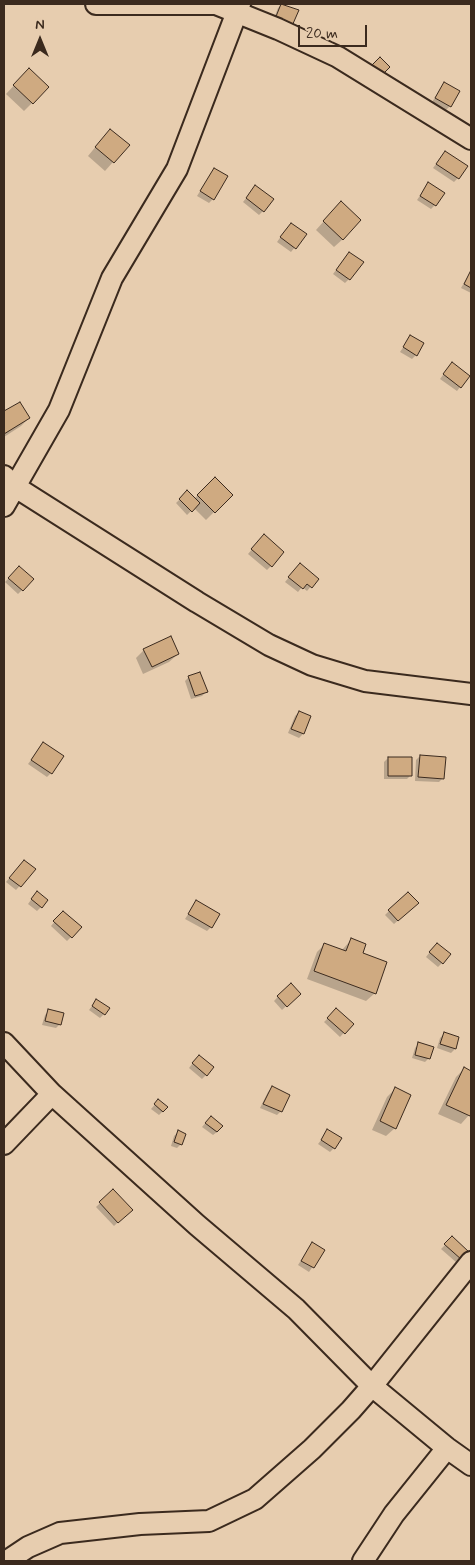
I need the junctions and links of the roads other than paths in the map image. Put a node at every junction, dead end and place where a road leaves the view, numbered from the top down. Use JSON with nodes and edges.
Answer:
{"nodes":[{"id":1,"x":96,"y":4,"type":"edge"},
{"id":2,"x":216,"y":4,"type":"edge"},
{"id":3,"x":238,"y":8,"type":"edge"},
{"id":4,"x":471,"y":139,"type":"edge"},
{"id":5,"x":9,"y":481,"type":"edge"},
{"id":6,"x":4,"y":506,"type":"edge"},
{"id":7,"x":471,"y":694,"type":"edge"},
{"id":8,"x":4,"y":1043,"type":"edge"},
{"id":9,"x":52,"y":1094,"type":"junction"},
{"id":10,"x":4,"y":1144,"type":"edge"},
{"id":11,"x":471,"y":1262,"type":"edge"},
{"id":12,"x":372,"y":1386,"type":"junction"},
{"id":13,"x":447,"y":1448,"type":"junction"},
{"id":14,"x":471,"y":1465,"type":"edge"},
{"id":15,"x":7,"y":1561,"type":"edge"},
{"id":16,"x":362,"y":1561,"type":"edge"}],
"edges":[{"from":1,"to":2,"type":"street"},
{"from":2,"to":3,"type":"street"},
{"from":3,"to":4,"type":"street"},
{"from":3,"to":5,"type":"street"},
{"from":5,"to":6,"type":"street"},
{"from":5,"to":7,"type":"street"},
{"from":8,"to":9,"type":"street"},
{"from":9,"to":10,"type":"street"},
{"from":9,"to":12,"type":"street"},
{"from":11,"to":12,"type":"street"},
{"from":12,"to":13,"type":"street"},
{"from":12,"to":15,"type":"street"},
{"from":13,"to":14,"type":"street"},
{"from":13,"to":16,"type":"street"}]}
